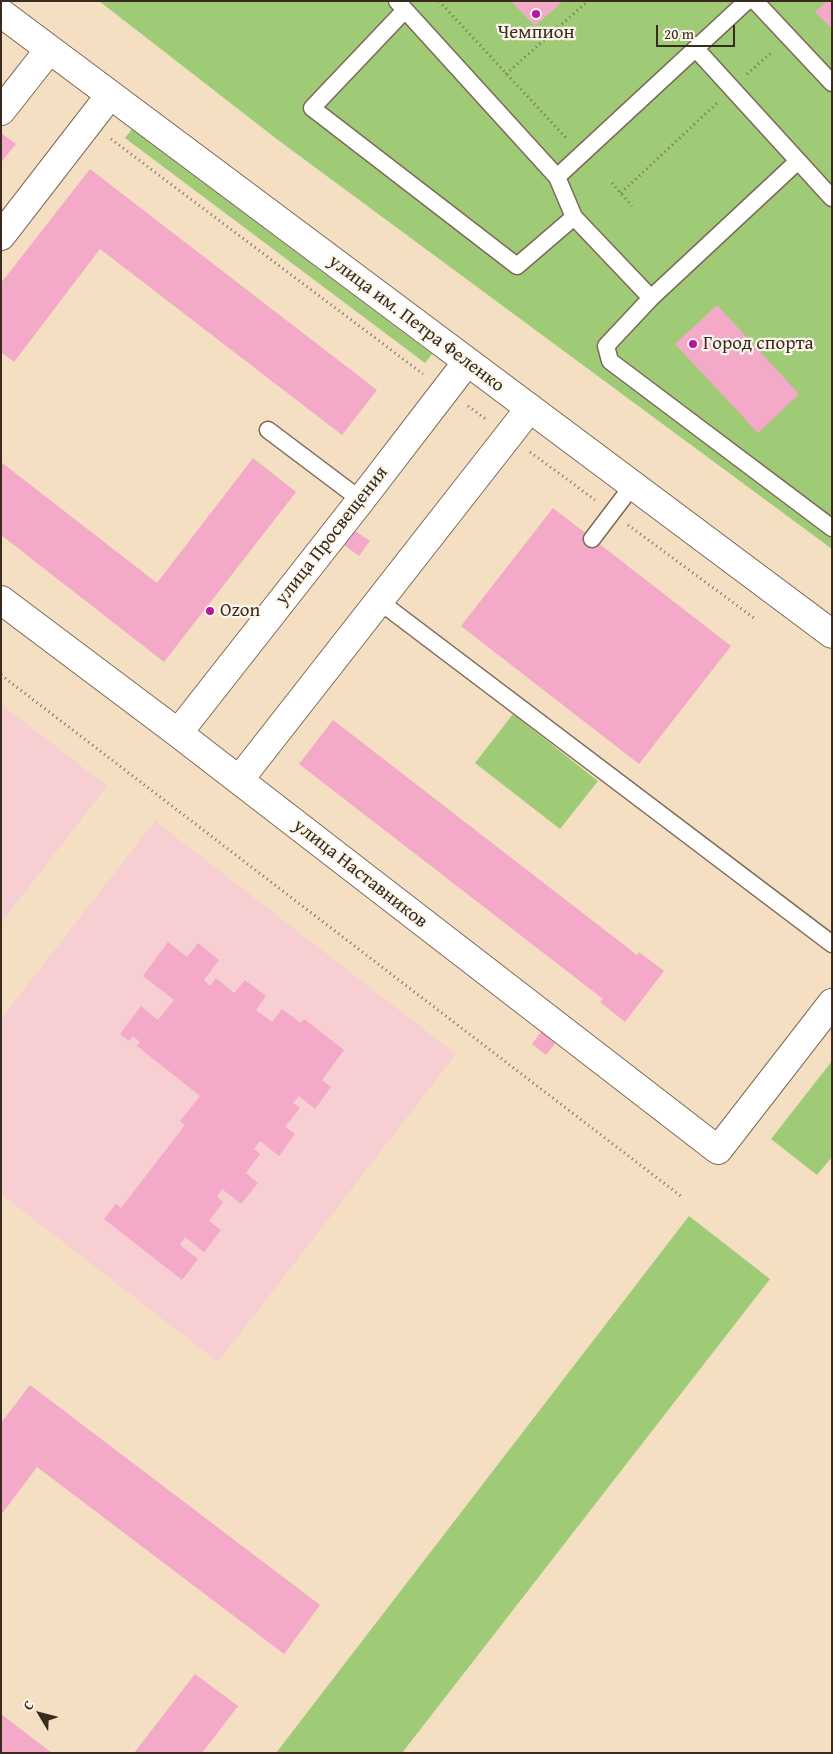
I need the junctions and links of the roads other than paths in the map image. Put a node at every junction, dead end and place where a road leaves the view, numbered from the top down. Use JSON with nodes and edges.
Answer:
{"nodes":[{"id":1,"x":747,"y":1,"type":"edge"},
{"id":2,"x":755,"y":1,"type":"edge"},
{"id":3,"x":401,"y":6,"type":"edge"},
{"id":4,"x":1,"y":13,"type":"edge"},
{"id":5,"x":696,"y":49,"type":"junction"},
{"id":6,"x":49,"y":50,"type":"junction"},
{"id":7,"x":832,"y":83,"type":"edge"},
{"id":8,"x":110,"y":95,"type":"junction"},
{"id":9,"x":1,"y":111,"type":"edge"},
{"id":10,"x":798,"y":161,"type":"junction"},
{"id":11,"x":557,"y":177,"type":"junction"},
{"id":12,"x":832,"y":198,"type":"edge"},
{"id":13,"x":574,"y":217,"type":"junction"},
{"id":14,"x":1,"y":236,"type":"edge"},
{"id":15,"x":651,"y":298,"type":"junction"},
{"id":16,"x":467,"y":362,"type":"junction"},
{"id":17,"x":530,"y":408,"type":"junction"},
{"id":18,"x":268,"y":430,"type":"dead end"},
{"id":19,"x":633,"y":485,"type":"junction"},
{"id":20,"x":361,"y":500,"type":"junction"},
{"id":21,"x":832,"y":528,"type":"edge"},
{"id":22,"x":592,"y":539,"type":"dead end"},
{"id":23,"x":1,"y":600,"type":"edge"},
{"id":24,"x":379,"y":601,"type":"junction"},
{"id":25,"x":832,"y":634,"type":"edge"},
{"id":26,"x":178,"y":733,"type":"junction"},
{"id":27,"x":238,"y":780,"type":"junction"},
{"id":28,"x":832,"y":944,"type":"edge"},
{"id":29,"x":832,"y":1003,"type":"edge"}],
"edges":[{"from":1,"to":5,"type":"lane"},
{"from":2,"to":7,"type":"lane"},
{"from":3,"to":11,"type":"lane"},
{"from":3,"to":13,"type":"lane"},
{"from":4,"to":6,"type":"street","name":"улица им. Петра Феленко"},
{"from":5,"to":10,"type":"lane"},
{"from":5,"to":11,"type":"lane"},
{"from":6,"to":8,"type":"street","name":"улица им. Петра Феленко"},
{"from":6,"to":9,"type":"street"},
{"from":8,"to":14,"type":"street"},
{"from":8,"to":16,"type":"street","name":"улица им. Петра Феленко"},
{"from":10,"to":12,"type":"lane"},
{"from":10,"to":15,"type":"lane"},
{"from":11,"to":13,"type":"lane"},
{"from":13,"to":15,"type":"lane"},
{"from":15,"to":21,"type":"lane"},
{"from":16,"to":17,"type":"street","name":"улица им. Петра Феленко"},
{"from":16,"to":20,"type":"street","name":"улица Просвещения"},
{"from":17,"to":19,"type":"street","name":"улица им. Петра Феленко"},
{"from":17,"to":24,"type":"street"},
{"from":18,"to":20,"type":"lane"},
{"from":19,"to":22,"type":"lane"},
{"from":19,"to":25,"type":"street","name":"улица им. Петра Феленко"},
{"from":20,"to":26,"type":"street","name":"улица Просвещения"},
{"from":23,"to":26,"type":"street","name":"улица Наставников"},
{"from":24,"to":27,"type":"street"},
{"from":24,"to":28,"type":"lane"},
{"from":26,"to":27,"type":"street","name":"улица Наставников"},
{"from":27,"to":29,"type":"street","name":"улица Наставников"}]}
